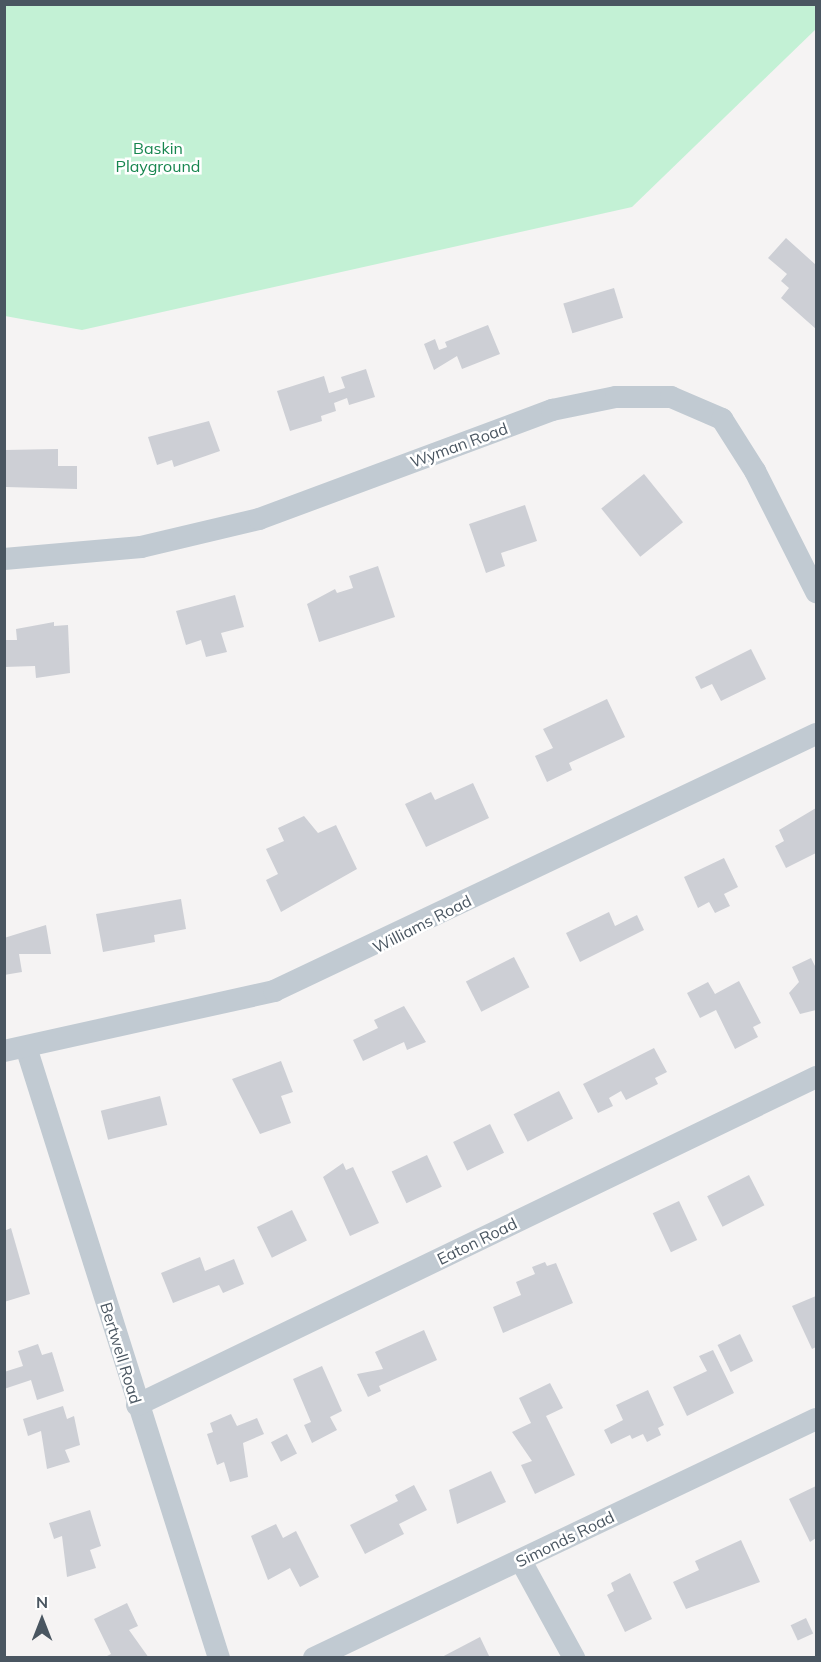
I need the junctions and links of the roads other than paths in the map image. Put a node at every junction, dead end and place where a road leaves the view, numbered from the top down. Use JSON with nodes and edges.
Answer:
{"nodes":[{"id":1,"x":4,"y":559,"type":"edge"},
{"id":2,"x":816,"y":592,"type":"edge"},
{"id":3,"x":816,"y":734,"type":"edge"},
{"id":4,"x":15,"y":1049,"type":"edge"},
{"id":5,"x":816,"y":1077,"type":"edge"},
{"id":6,"x":137,"y":1406,"type":"junction"},
{"id":7,"x":816,"y":1419,"type":"edge"},
{"id":8,"x":521,"y":1561,"type":"junction"},
{"id":9,"x":219,"y":1658,"type":"edge"},
{"id":10,"x":314,"y":1658,"type":"edge"},
{"id":11,"x":574,"y":1658,"type":"edge"}],
"edges":[{"from":1,"to":2,"type":"street","name":"Wyman Road"},
{"from":3,"to":4,"type":"street","name":"Williams Road"},
{"from":4,"to":6,"type":"street","name":"Bertwell Road"},
{"from":5,"to":6,"type":"street","name":"Eaton Road"},
{"from":6,"to":9,"type":"street","name":"Bertwell Road"},
{"from":7,"to":8,"type":"street","name":"Simonds Road"},
{"from":8,"to":10,"type":"street","name":"Simonds Road"},
{"from":8,"to":11,"type":"street"}]}
